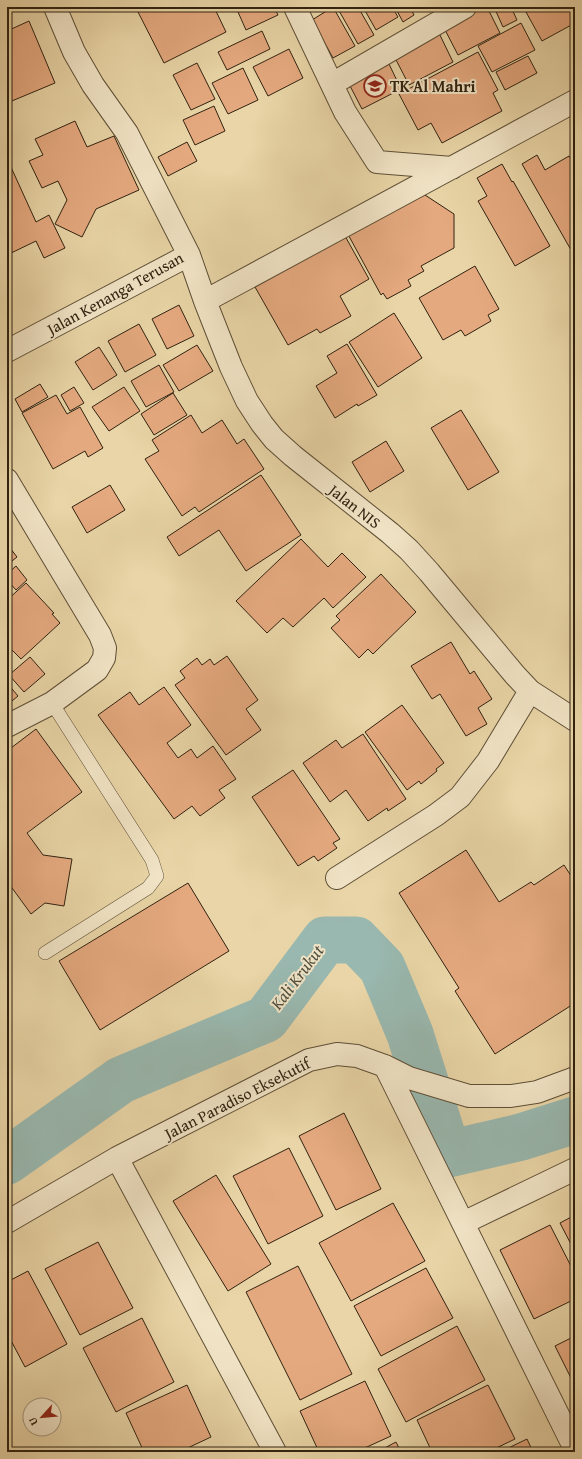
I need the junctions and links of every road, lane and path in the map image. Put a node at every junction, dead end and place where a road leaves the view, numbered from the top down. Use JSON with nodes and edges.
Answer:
{"nodes":[{"id":1,"x":54,"y":7,"type":"edge"},
{"id":2,"x":296,"y":7,"type":"edge"},
{"id":3,"x":465,"y":7,"type":"edge"},
{"id":4,"x":332,"y":84,"type":"junction"},
{"id":5,"x":575,"y":101,"type":"edge"},
{"id":6,"x":452,"y":168,"type":"junction"},
{"id":7,"x":189,"y":255,"type":"junction"},
{"id":8,"x":205,"y":301,"type":"junction"},
{"id":9,"x":7,"y":351,"type":"edge"},
{"id":10,"x":7,"y":480,"type":"edge"},
{"id":11,"x":530,"y":691,"type":"junction"},
{"id":12,"x":52,"y":703,"type":"junction"},
{"id":13,"x":575,"y":720,"type":"edge"},
{"id":14,"x":7,"y":726,"type":"edge"},
{"id":15,"x":337,"y":878,"type":"dead end"},
{"id":16,"x":45,"y":953,"type":"dead end"},
{"id":17,"x":385,"y":1066,"type":"junction"},
{"id":18,"x":575,"y":1078,"type":"edge"},
{"id":19,"x":117,"y":1158,"type":"junction"},
{"id":20,"x":575,"y":1170,"type":"edge"},
{"id":21,"x":7,"y":1222,"type":"edge"},
{"id":22,"x":463,"y":1223,"type":"junction"},
{"id":23,"x":575,"y":1449,"type":"edge"},
{"id":24,"x":275,"y":1452,"type":"edge"}],
"edges":[{"from":1,"to":7,"type":"street","name":"Jalan Kenanga Terusan"},
{"from":2,"to":4,"type":"street"},
{"from":3,"to":4,"type":"street"},
{"from":4,"to":6,"type":"street"},
{"from":5,"to":6,"type":"street"},
{"from":6,"to":8,"type":"street"},
{"from":7,"to":8,"type":"street","name":"Jalan NIS"},
{"from":7,"to":9,"type":"street","name":"Jalan Kenanga Terusan"},
{"from":8,"to":11,"type":"street","name":"Jalan NIS"},
{"from":10,"to":12,"type":"street"},
{"from":11,"to":13,"type":"street","name":"Jalan NIS"},
{"from":11,"to":15,"type":"street"},
{"from":12,"to":14,"type":"street"},
{"from":12,"to":16,"type":"lane"},
{"from":17,"to":18,"type":"street","name":"Jalan Paradiso Eksekutif"},
{"from":17,"to":19,"type":"street","name":"Jalan Paradiso Eksekutif"},
{"from":17,"to":22,"type":"street"},
{"from":19,"to":21,"type":"street","name":"Jalan Paradiso Eksekutif"},
{"from":19,"to":24,"type":"street"},
{"from":20,"to":22,"type":"street"},
{"from":22,"to":23,"type":"street"}]}
